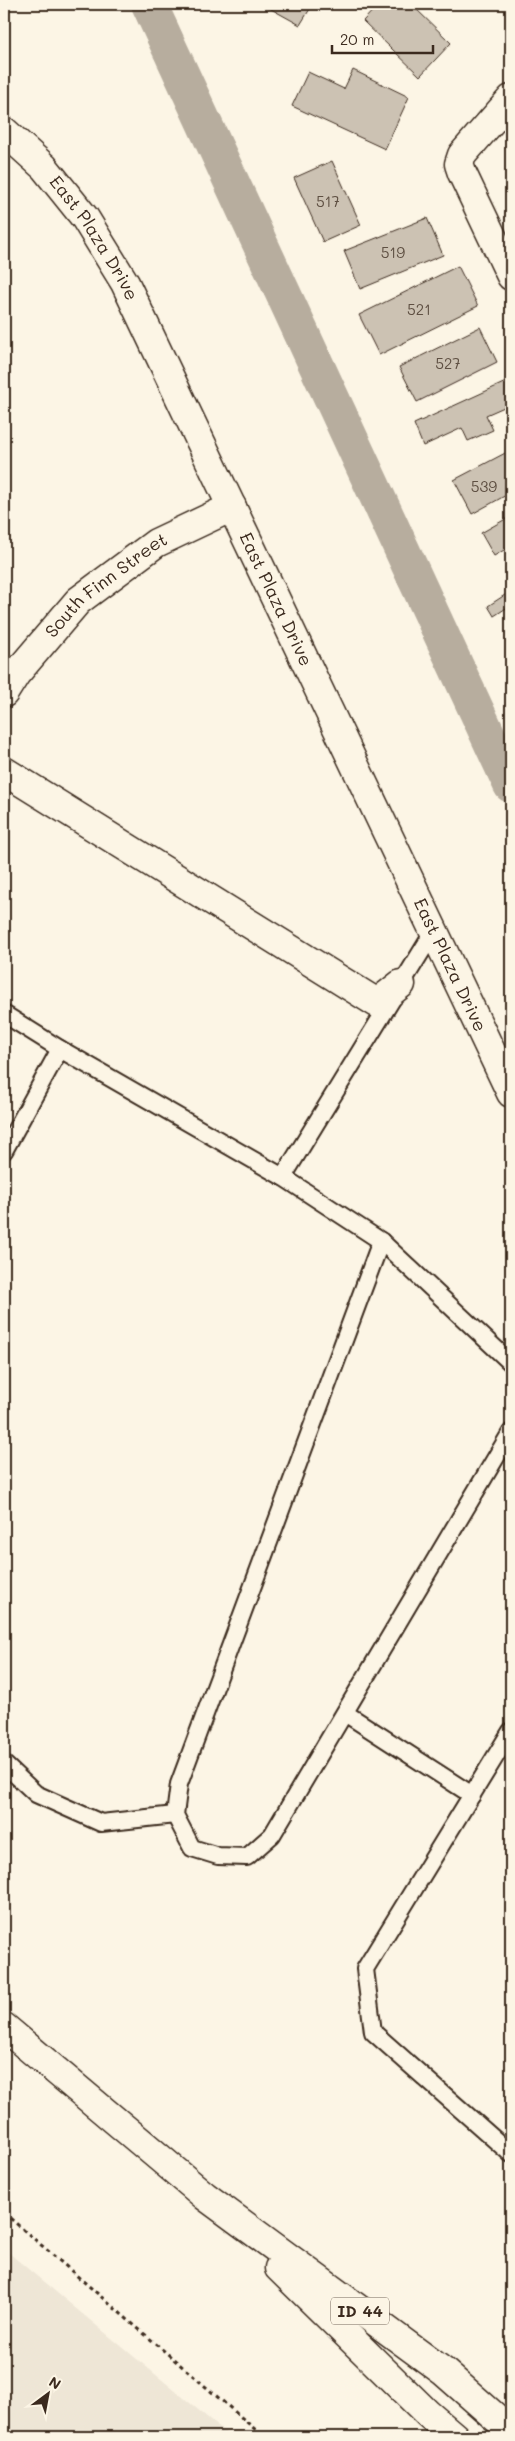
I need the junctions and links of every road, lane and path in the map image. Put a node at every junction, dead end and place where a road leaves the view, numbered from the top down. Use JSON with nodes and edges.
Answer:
{"nodes":[{"id":1,"x":511,"y":99,"type":"edge"},
{"id":2,"x":4,"y":131,"type":"edge"},
{"id":3,"x":511,"y":276,"type":"edge"},
{"id":4,"x":232,"y":507,"type":"junction"},
{"id":5,"x":4,"y":693,"type":"edge"},
{"id":6,"x":4,"y":771,"type":"edge"},
{"id":7,"x":434,"y":932,"type":"junction"},
{"id":8,"x":401,"y":984,"type":"junction"},
{"id":9,"x":4,"y":1014,"type":"edge"},
{"id":10,"x":60,"y":1049,"type":"junction"},
{"id":11,"x":511,"y":1094,"type":"edge"},
{"id":12,"x":4,"y":1151,"type":"edge"},
{"id":13,"x":283,"y":1177,"type":"junction"},
{"id":14,"x":381,"y":1241,"type":"junction"},
{"id":15,"x":511,"y":1363,"type":"edge"},
{"id":16,"x":511,"y":1432,"type":"edge"},
{"id":17,"x":344,"y":1713,"type":"junction"},
{"id":18,"x":511,"y":1732,"type":"edge"},
{"id":19,"x":4,"y":1764,"type":"edge"},
{"id":20,"x":472,"y":1795,"type":"junction"},
{"id":21,"x":175,"y":1814,"type":"junction"},
{"id":22,"x":4,"y":2027,"type":"edge"},
{"id":23,"x":511,"y":2154,"type":"edge"},
{"id":24,"x":205,"y":2196,"type":"junction"},
{"id":25,"x":4,"y":2213,"type":"edge"},
{"id":26,"x":511,"y":2431,"type":"edge"},
{"id":27,"x":264,"y":2437,"type":"edge"},
{"id":28,"x":455,"y":2437,"type":"edge"}],
"edges":[{"from":1,"to":3,"type":"main road"},
{"from":2,"to":4,"type":"main road","name":"East Plaza Drive"},
{"from":4,"to":5,"type":"main road","name":"South Finn Street"},
{"from":4,"to":7,"type":"main road","name":"East Plaza Drive"},
{"from":6,"to":8,"type":"main road"},
{"from":7,"to":8,"type":"lane"},
{"from":7,"to":11,"type":"main road","name":"East Plaza Drive"},
{"from":8,"to":13,"type":"lane"},
{"from":9,"to":10,"type":"lane"},
{"from":10,"to":12,"type":"lane"},
{"from":10,"to":13,"type":"lane"},
{"from":13,"to":14,"type":"lane"},
{"from":14,"to":15,"type":"lane"},
{"from":14,"to":21,"type":"lane"},
{"from":16,"to":17,"type":"lane"},
{"from":17,"to":20,"type":"lane"},
{"from":17,"to":21,"type":"lane"},
{"from":18,"to":20,"type":"lane"},
{"from":19,"to":21,"type":"lane"},
{"from":20,"to":23,"type":"lane"},
{"from":22,"to":24,"type":"main road","number":"ID 44"},
{"from":24,"to":26,"type":"main road","number":"ID 44"},
{"from":24,"to":28,"type":"main road","number":"ID 44"},
{"from":25,"to":27,"type":"path"}]}
